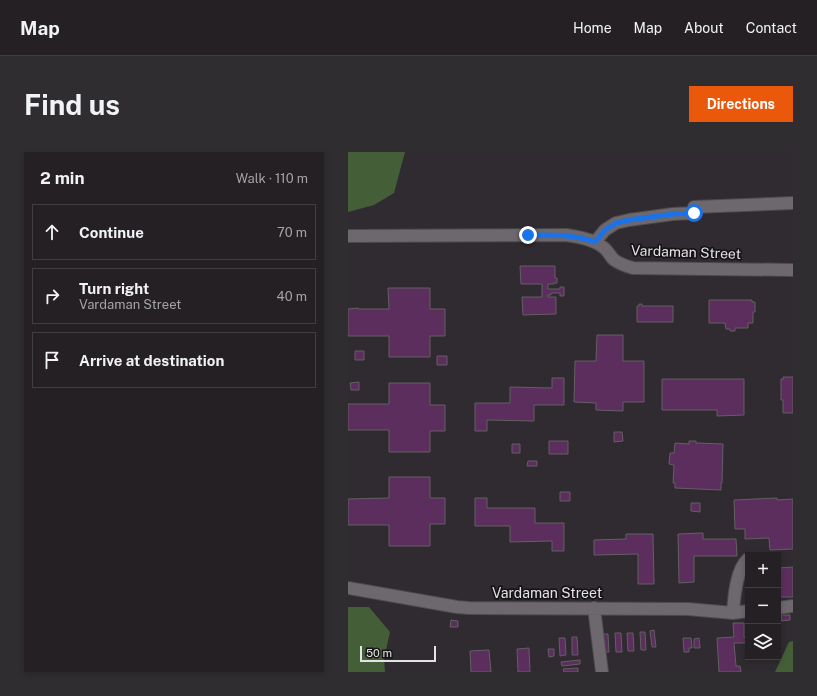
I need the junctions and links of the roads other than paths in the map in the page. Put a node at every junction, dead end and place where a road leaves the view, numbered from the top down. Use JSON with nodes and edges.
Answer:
{"nodes":[{"id":1,"x":793,"y":203,"type":"edge"},
{"id":2,"x":348,"y":236,"type":"edge"},
{"id":3,"x":595,"y":242,"type":"junction"},
{"id":4,"x":793,"y":270,"type":"edge"},
{"id":5,"x":745,"y":561,"type":"edge"},
{"id":6,"x":348,"y":588,"type":"edge"},
{"id":7,"x":793,"y":606,"type":"edge"},
{"id":8,"x":594,"y":608,"type":"junction"},
{"id":9,"x":781,"y":608,"type":"edge"},
{"id":10,"x":745,"y":611,"type":"edge"},
{"id":11,"x":733,"y":613,"type":"junction"},
{"id":12,"x":602,"y":672,"type":"edge"}],
"edges":[{"from":1,"to":3,"type":"street"},
{"from":2,"to":3,"type":"street","name":"Vardaman Street"},
{"from":3,"to":4,"type":"street","name":"Vardaman Street"},
{"from":5,"to":11,"type":"street"},
{"from":6,"to":8,"type":"street","name":"Vardaman Street"},
{"from":7,"to":9,"type":"street"},
{"from":8,"to":11,"type":"street","name":"Vardaman Street"},
{"from":8,"to":12,"type":"street"},
{"from":10,"to":11,"type":"street","name":"Vardaman Street"}]}
